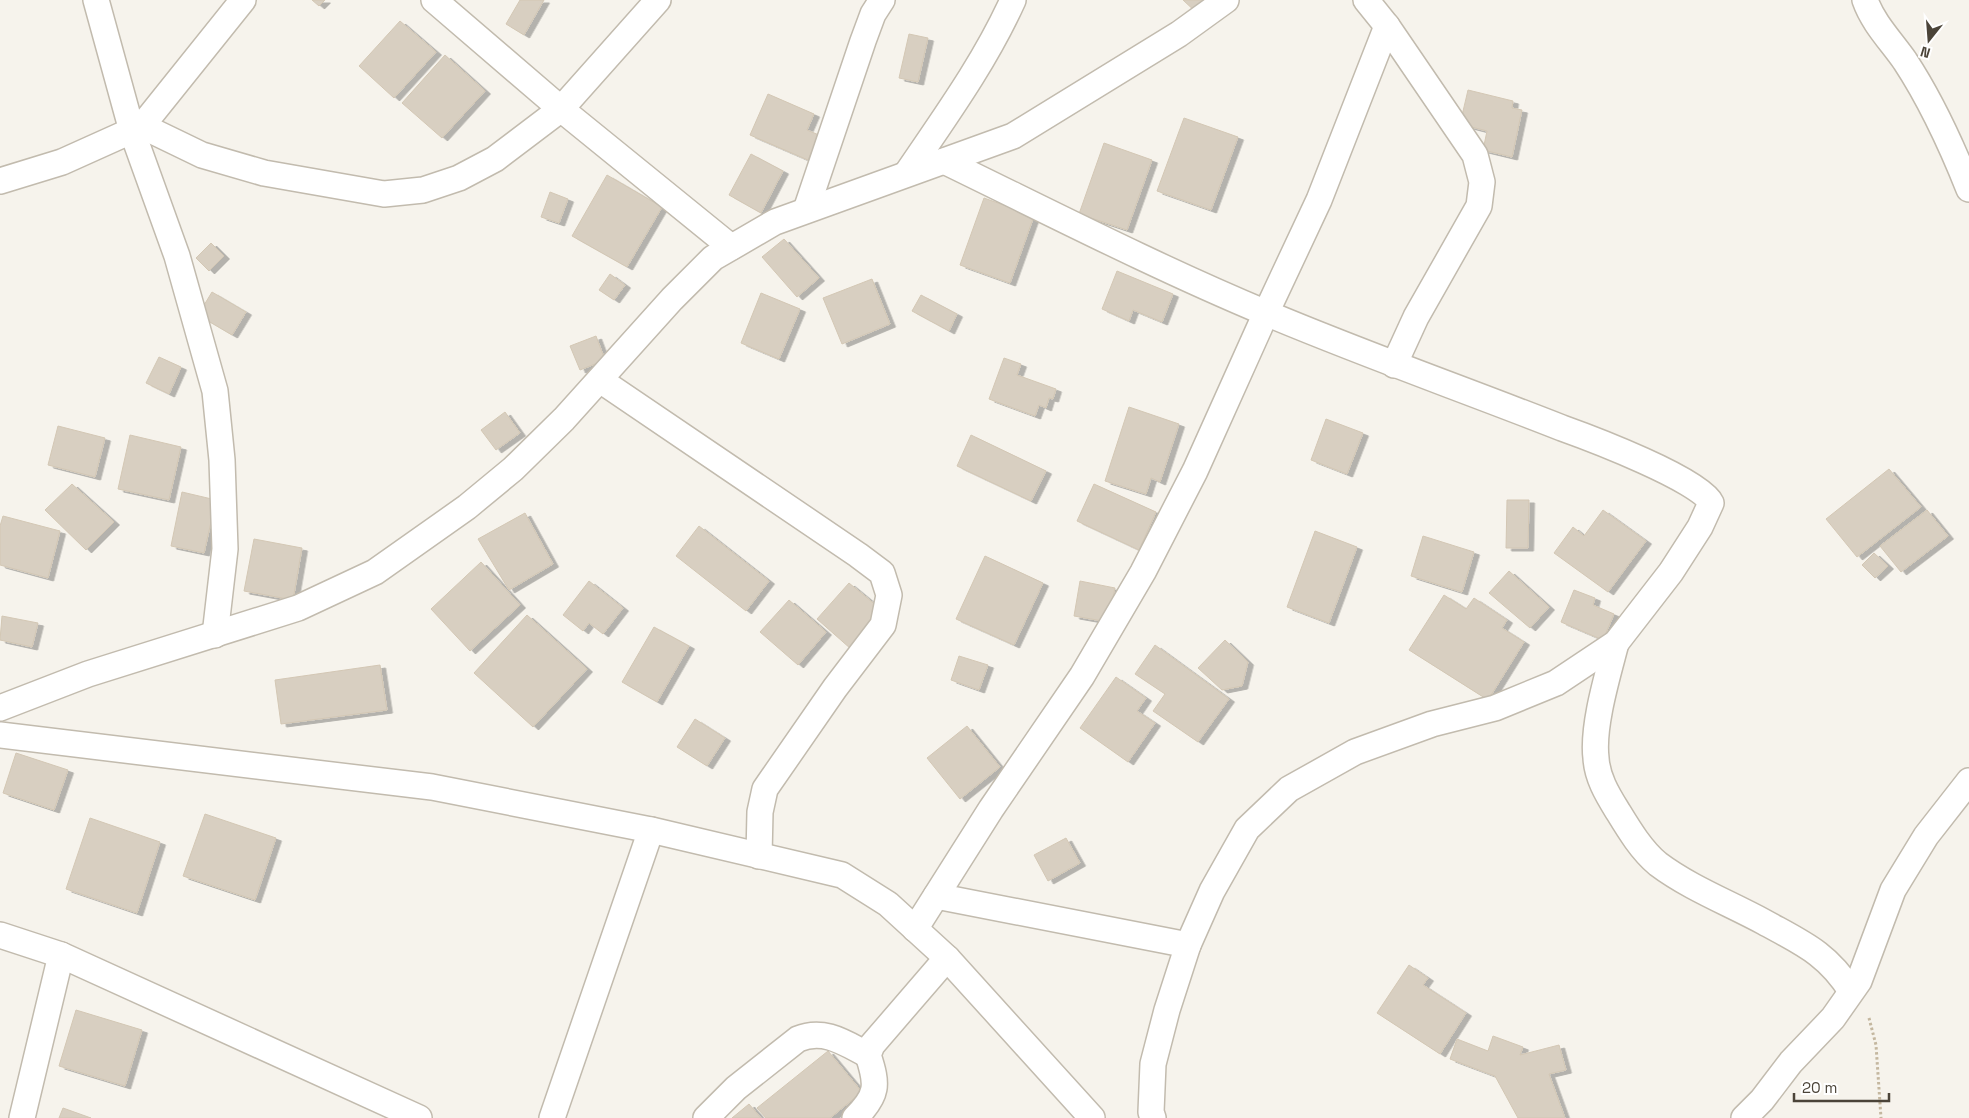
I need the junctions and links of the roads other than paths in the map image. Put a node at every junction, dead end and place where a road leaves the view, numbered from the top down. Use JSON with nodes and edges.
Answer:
{"nodes":[{"id":1,"x":96,"y":0,"type":"edge"},
{"id":2,"x":243,"y":0,"type":"edge"},
{"id":3,"x":434,"y":0,"type":"edge"},
{"id":4,"x":658,"y":0,"type":"edge"},
{"id":5,"x":882,"y":0,"type":"edge"},
{"id":6,"x":1013,"y":0,"type":"edge"},
{"id":7,"x":1226,"y":0,"type":"edge"},
{"id":8,"x":1366,"y":0,"type":"edge"},
{"id":9,"x":1864,"y":0,"type":"edge"},
{"id":10,"x":1387,"y":26,"type":"junction"},
{"id":11,"x":561,"y":109,"type":"junction"},
{"id":12,"x":137,"y":129,"type":"junction"},
{"id":13,"x":944,"y":161,"type":"junction"},
{"id":14,"x":907,"y":173,"type":"junction"},
{"id":15,"x":0,"y":181,"type":"edge"},
{"id":16,"x":1969,"y":189,"type":"edge"},
{"id":17,"x":806,"y":210,"type":"junction"},
{"id":18,"x":731,"y":247,"type":"junction"},
{"id":19,"x":1266,"y":313,"type":"junction"},
{"id":20,"x":1394,"y":365,"type":"junction"},
{"id":21,"x":600,"y":380,"type":"junction"},
{"id":22,"x":215,"y":635,"type":"junction"},
{"id":23,"x":1616,"y":643,"type":"junction"},
{"id":24,"x":0,"y":708,"type":"edge"},
{"id":25,"x":0,"y":735,"type":"edge"},
{"id":26,"x":1969,"y":781,"type":"edge"},
{"id":27,"x":651,"y":830,"type":"junction"},
{"id":28,"x":759,"y":856,"type":"junction"},
{"id":29,"x":936,"y":896,"type":"junction"},
{"id":30,"x":915,"y":929,"type":"junction"},
{"id":31,"x":0,"y":934,"type":"edge"},
{"id":32,"x":1188,"y":945,"type":"junction"},
{"id":33,"x":61,"y":955,"type":"junction"},
{"id":34,"x":947,"y":958,"type":"junction"},
{"id":35,"x":1855,"y":986,"type":"junction"},
{"id":36,"x":868,"y":1055,"type":"junction"},
{"id":37,"x":22,"y":1118,"type":"edge"},
{"id":38,"x":419,"y":1118,"type":"edge"},
{"id":39,"x":552,"y":1118,"type":"edge"},
{"id":40,"x":706,"y":1118,"type":"edge"},
{"id":41,"x":855,"y":1118,"type":"edge"},
{"id":42,"x":1092,"y":1118,"type":"edge"},
{"id":43,"x":1153,"y":1118,"type":"edge"},
{"id":44,"x":1744,"y":1118,"type":"edge"}],
"edges":[{"from":1,"to":12,"type":"street"},
{"from":2,"to":12,"type":"street"},
{"from":3,"to":11,"type":"street"},
{"from":4,"to":11,"type":"street"},
{"from":5,"to":17,"type":"street"},
{"from":6,"to":14,"type":"street"},
{"from":7,"to":13,"type":"street"},
{"from":8,"to":10,"type":"street"},
{"from":9,"to":16,"type":"street"},
{"from":10,"to":19,"type":"street"},
{"from":10,"to":20,"type":"street"},
{"from":11,"to":12,"type":"street"},
{"from":11,"to":18,"type":"street"},
{"from":12,"to":15,"type":"street"},
{"from":12,"to":22,"type":"street"},
{"from":13,"to":14,"type":"street"},
{"from":13,"to":19,"type":"street"},
{"from":14,"to":17,"type":"street"},
{"from":17,"to":18,"type":"street"},
{"from":18,"to":21,"type":"street"},
{"from":19,"to":20,"type":"street"},
{"from":19,"to":29,"type":"street"},
{"from":20,"to":23,"type":"street"},
{"from":21,"to":22,"type":"street"},
{"from":21,"to":28,"type":"street"},
{"from":22,"to":24,"type":"street"},
{"from":23,"to":32,"type":"street"},
{"from":23,"to":35,"type":"street"},
{"from":25,"to":27,"type":"street"},
{"from":26,"to":35,"type":"street"},
{"from":27,"to":28,"type":"street"},
{"from":27,"to":39,"type":"street"},
{"from":28,"to":30,"type":"street"},
{"from":29,"to":30,"type":"street"},
{"from":29,"to":32,"type":"street"},
{"from":30,"to":34,"type":"street"},
{"from":31,"to":33,"type":"street"},
{"from":32,"to":43,"type":"street"},
{"from":33,"to":37,"type":"street"},
{"from":33,"to":38,"type":"street"},
{"from":34,"to":36,"type":"street"},
{"from":34,"to":42,"type":"street"},
{"from":35,"to":44,"type":"street"},
{"from":36,"to":40,"type":"street"},
{"from":36,"to":41,"type":"street"}]}
